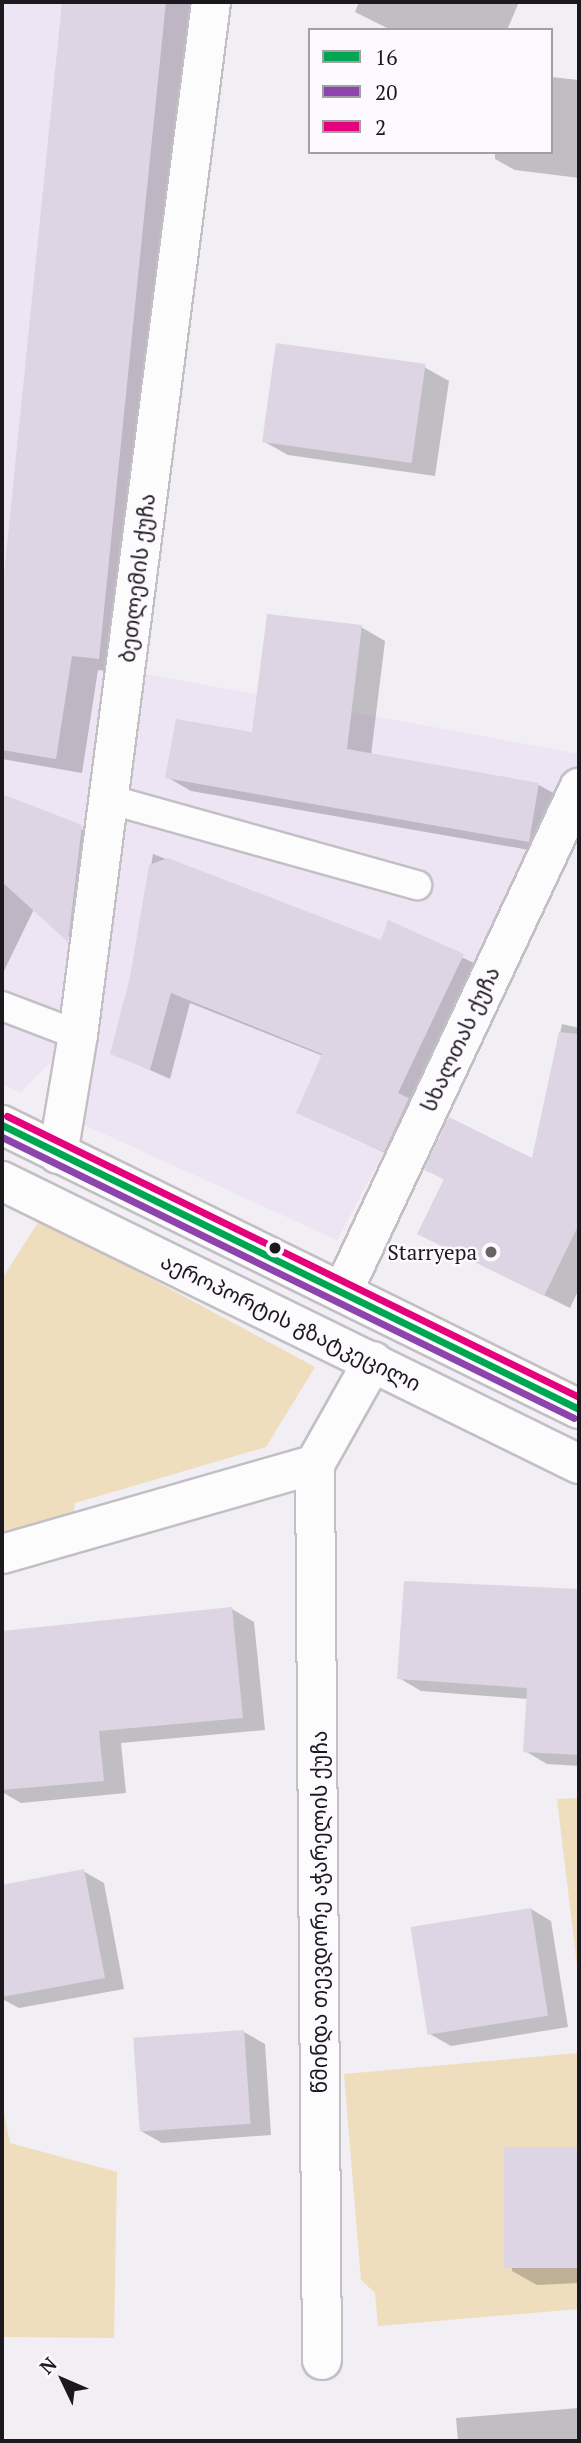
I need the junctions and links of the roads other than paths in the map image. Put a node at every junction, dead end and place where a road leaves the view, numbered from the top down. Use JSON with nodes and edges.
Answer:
{"nodes":[{"id":1,"x":211,"y":2,"type":"edge"},
{"id":2,"x":579,"y":788,"type":"edge"},
{"id":3,"x":108,"y":799,"type":"junction"},
{"id":4,"x":417,"y":885,"type":"dead end"},
{"id":5,"x":2,"y":1006,"type":"edge"},
{"id":6,"x":78,"y":1035,"type":"junction"},
{"id":7,"x":2,"y":1125,"type":"edge"},
{"id":8,"x":58,"y":1154,"type":"junction"},
{"id":9,"x":2,"y":1181,"type":"edge"},
{"id":10,"x":343,"y":1291,"type":"junction"},
{"id":11,"x":373,"y":1361,"type":"junction"},
{"id":12,"x":579,"y":1409,"type":"edge"},
{"id":13,"x":315,"y":1464,"type":"junction"},
{"id":14,"x":579,"y":1464,"type":"edge"},
{"id":15,"x":2,"y":1554,"type":"edge"},
{"id":16,"x":322,"y":2360,"type":"dead end"}],
"edges":[{"from":1,"to":3,"type":"main road","name":"ბეთლემის ქუჩა"},
{"from":2,"to":10,"type":"main road","name":"სხალთას ქუჩა"},
{"from":3,"to":4,"type":"lane"},
{"from":3,"to":6,"type":"main road","name":"ბეთლემის ქუჩა"},
{"from":5,"to":6,"type":"lane"},
{"from":6,"to":8,"type":"main road","name":"ბეთლემის ქუჩა"},
{"from":7,"to":8,"type":"main road"},
{"from":8,"to":10,"type":"main road"},
{"from":9,"to":11,"type":"main road","name":"აეროპორტის გზატკეცილი"},
{"from":10,"to":12,"type":"main road"},
{"from":11,"to":13,"type":"main road","name":"წმინდა თევდორე აჭარელის ქუჩა"},
{"from":11,"to":14,"type":"main road","name":"აეროპორტის გზატკეცილი"},
{"from":13,"to":15,"type":"main road"},
{"from":13,"to":16,"type":"main road","name":"წმინდა თევდორე აჭარელის ქუჩა"}]}
